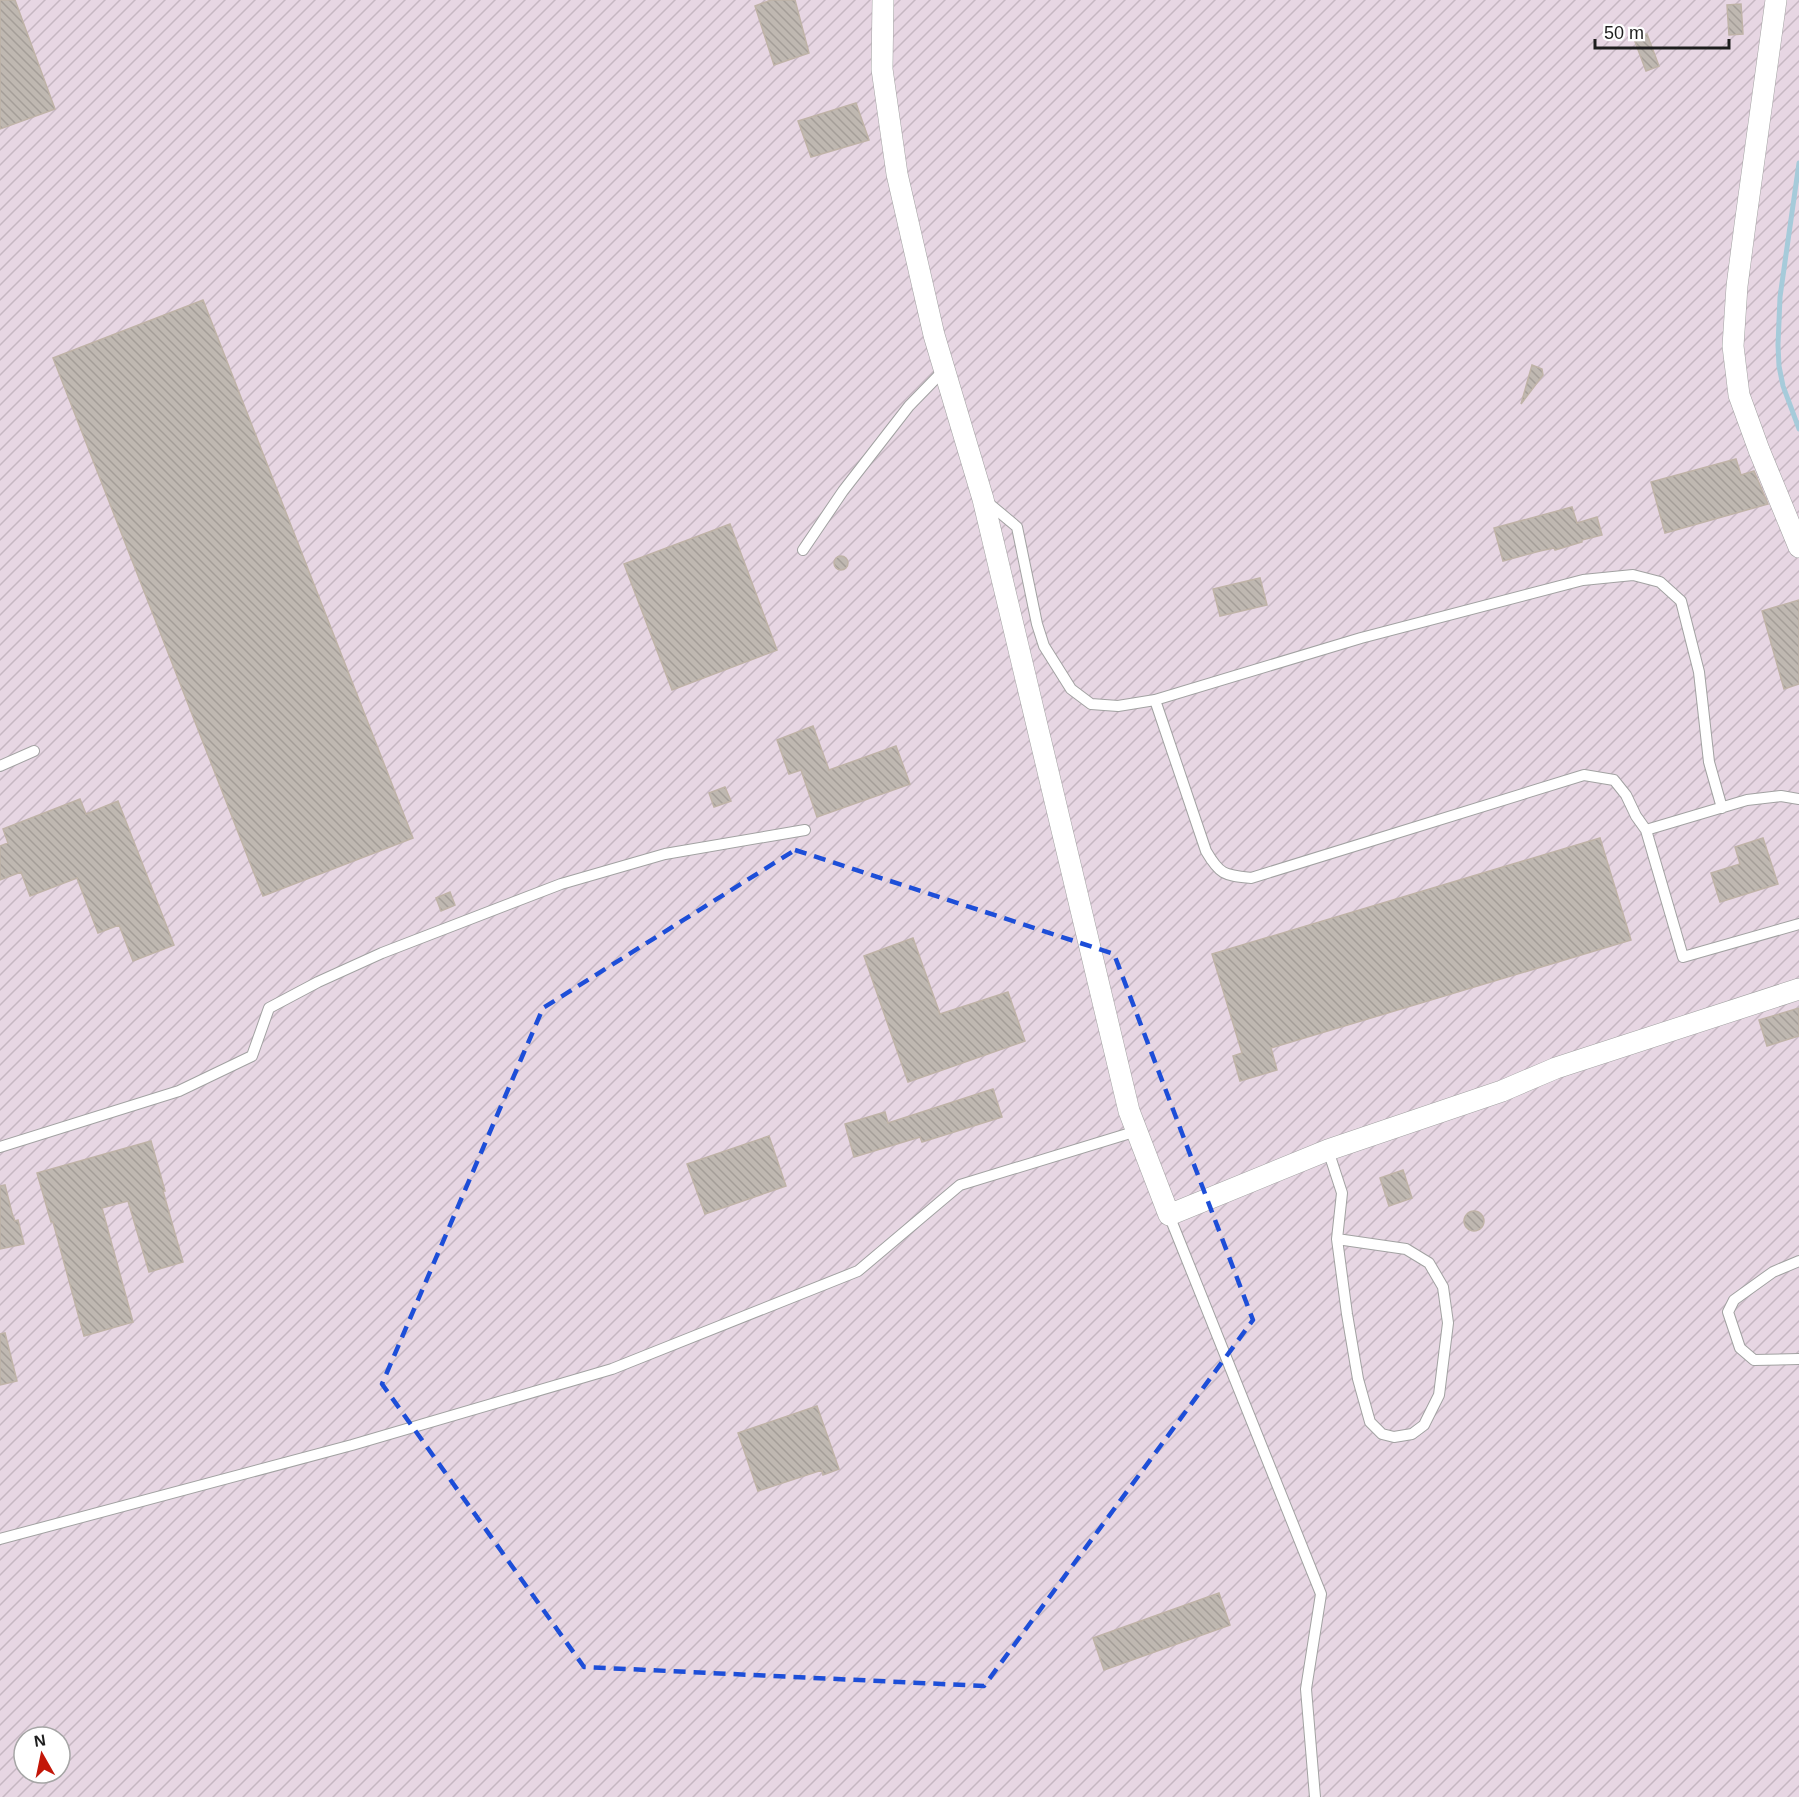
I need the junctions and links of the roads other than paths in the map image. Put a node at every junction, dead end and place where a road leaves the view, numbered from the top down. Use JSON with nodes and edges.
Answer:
{"nodes":[{"id":1,"x":883,"y":0,"type":"edge"},
{"id":2,"x":1776,"y":0,"type":"edge"},
{"id":3,"x":946,"y":369,"type":"junction"},
{"id":4,"x":983,"y":498,"type":"junction"},
{"id":5,"x":1799,"y":547,"type":"edge"},
{"id":6,"x":803,"y":550,"type":"dead end"},
{"id":7,"x":1155,"y":699,"type":"junction"},
{"id":8,"x":34,"y":751,"type":"dead end"},
{"id":9,"x":0,"y":766,"type":"edge"},
{"id":10,"x":1799,"y":799,"type":"edge"},
{"id":11,"x":1722,"y":808,"type":"junction"},
{"id":12,"x":805,"y":830,"type":"dead end"},
{"id":13,"x":1646,"y":830,"type":"junction"},
{"id":14,"x":1799,"y":924,"type":"edge"},
{"id":15,"x":1799,"y":989,"type":"edge"},
{"id":16,"x":1137,"y":1131,"type":"junction"},
{"id":17,"x":0,"y":1147,"type":"edge"},
{"id":18,"x":1328,"y":1150,"type":"junction"},
{"id":19,"x":1169,"y":1215,"type":"junction"},
{"id":20,"x":1338,"y":1239,"type":"junction"},
{"id":21,"x":1799,"y":1261,"type":"edge"},
{"id":22,"x":1799,"y":1359,"type":"edge"},
{"id":23,"x":0,"y":1539,"type":"edge"},
{"id":24,"x":1316,"y":1797,"type":"edge"}],
"edges":[{"from":1,"to":3,"type":"street"},
{"from":2,"to":5,"type":"street"},
{"from":3,"to":4,"type":"street"},
{"from":3,"to":6,"type":"lane"},
{"from":4,"to":7,"type":"lane"},
{"from":4,"to":16,"type":"street"},
{"from":7,"to":11,"type":"lane"},
{"from":7,"to":13,"type":"lane"},
{"from":8,"to":9,"type":"lane"},
{"from":10,"to":11,"type":"lane"},
{"from":11,"to":13,"type":"lane"},
{"from":12,"to":17,"type":"lane"},
{"from":13,"to":14,"type":"lane"},
{"from":15,"to":18,"type":"street"},
{"from":16,"to":19,"type":"street"},
{"from":16,"to":23,"type":"lane"},
{"from":18,"to":19,"type":"street"},
{"from":18,"to":20,"type":"lane"},
{"from":19,"to":24,"type":"lane"},
{"from":20,"to":20,"type":"lane"},
{"from":21,"to":22,"type":"lane"}]}
